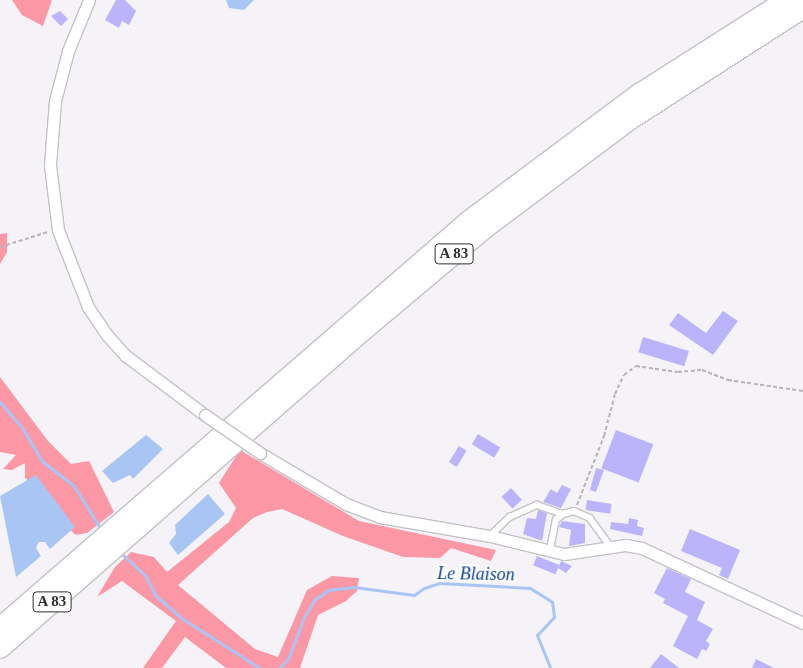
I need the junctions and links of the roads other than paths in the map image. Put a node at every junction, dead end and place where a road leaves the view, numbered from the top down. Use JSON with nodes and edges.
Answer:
{"nodes":[{"id":1,"x":89,"y":0,"type":"edge"},
{"id":2,"x":787,"y":0,"type":"edge"},
{"id":3,"x":803,"y":8,"type":"edge"},
{"id":4,"x":562,"y":514,"type":"junction"},
{"id":5,"x":126,"y":528,"type":"junction"},
{"id":6,"x":490,"y":536,"type":"junction"},
{"id":7,"x":610,"y":546,"type":"junction"},
{"id":8,"x":550,"y":550,"type":"junction"},
{"id":9,"x":99,"y":552,"type":"junction"},
{"id":10,"x":803,"y":623,"type":"edge"},
{"id":11,"x":0,"y":628,"type":"edge"},
{"id":12,"x":0,"y":648,"type":"edge"}],
"edges":[{"from":1,"to":6,"type":"street","bridge":true},
{"from":2,"to":5,"type":"highway","number":"A 83"},
{"from":3,"to":5,"type":"highway","number":"A 83"},
{"from":4,"to":6,"type":"lane"},
{"from":4,"to":7,"type":"lane"},
{"from":4,"to":8,"type":"lane"},
{"from":5,"to":9,"type":"highway","number":"A 83"},
{"from":6,"to":8,"type":"street"},
{"from":7,"to":8,"type":"street"},
{"from":7,"to":10,"type":"street"},
{"from":9,"to":11,"type":"highway","number":"A 83"},
{"from":9,"to":12,"type":"highway","number":"A 83"}]}
